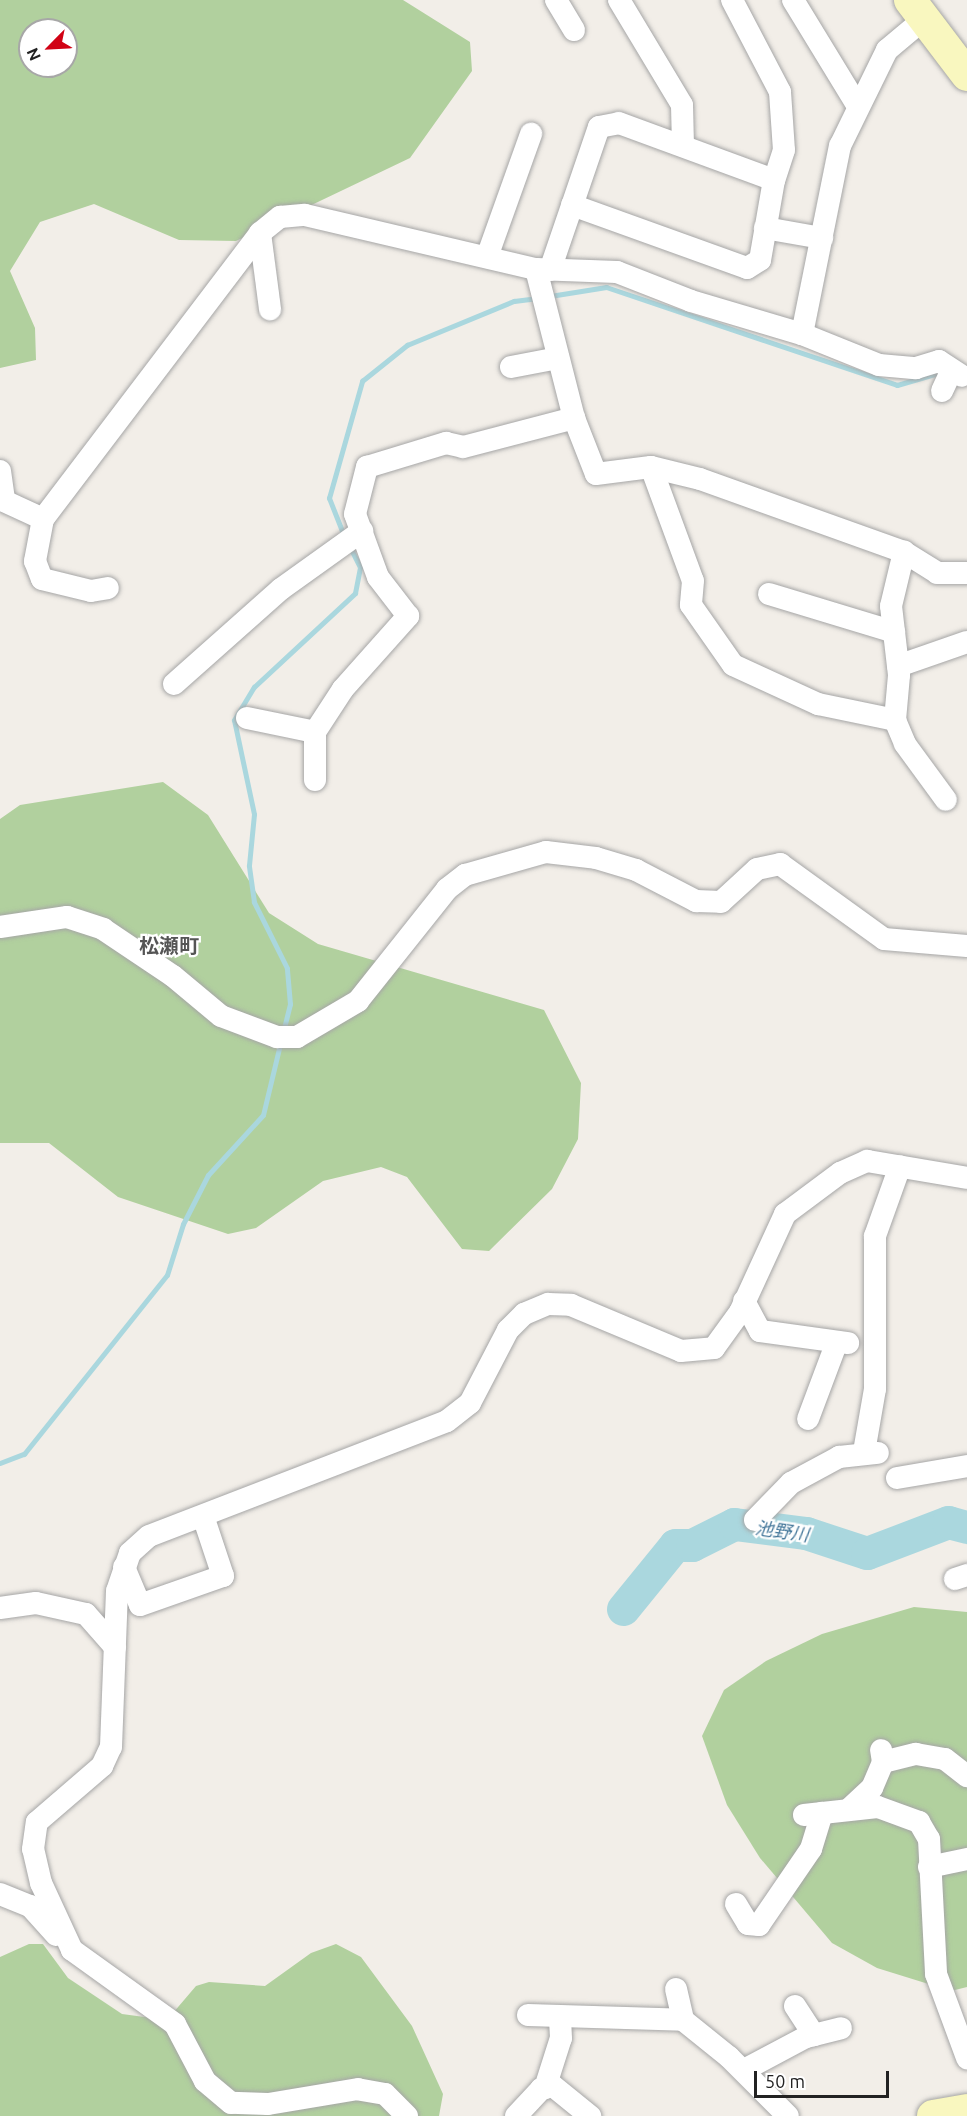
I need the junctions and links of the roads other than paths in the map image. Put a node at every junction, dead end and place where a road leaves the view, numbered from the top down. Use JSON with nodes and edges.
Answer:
{"nodes":[{"id":1,"x":556,"y":0,"type":"edge"},
{"id":2,"x":619,"y":0,"type":"edge"},
{"id":3,"x":732,"y":0,"type":"edge"},
{"id":4,"x":793,"y":0,"type":"edge"},
{"id":5,"x":917,"y":9,"type":"edge"},
{"id":6,"x":574,"y":30,"type":"dead end"},
{"id":7,"x":967,"y":75,"type":"edge"},
{"id":8,"x":856,"y":105,"type":"junction"},
{"id":9,"x":531,"y":134,"type":"dead end"},
{"id":10,"x":682,"y":146,"type":"junction"},
{"id":11,"x":774,"y":180,"type":"junction"},
{"id":12,"x":572,"y":205,"type":"junction"},
{"id":13,"x":765,"y":228,"type":"junction"},
{"id":14,"x":260,"y":233,"type":"junction"},
{"id":15,"x":822,"y":238,"type":"junction"},
{"id":16,"x":487,"y":258,"type":"junction"},
{"id":17,"x":543,"y":269,"type":"junction"},
{"id":18,"x":270,"y":309,"type":"dead end"},
{"id":19,"x":802,"y":334,"type":"junction"},
{"id":20,"x":558,"y":358,"type":"junction"},
{"id":21,"x":511,"y":367,"type":"dead end"},
{"id":22,"x":942,"y":391,"type":"dead end"},
{"id":23,"x":574,"y":418,"type":"junction"},
{"id":24,"x":651,"y":467,"type":"junction"},
{"id":25,"x":0,"y":471,"type":"edge"},
{"id":26,"x":43,"y":519,"type":"junction"},
{"id":27,"x":362,"y":531,"type":"junction"},
{"id":28,"x":904,"y":552,"type":"junction"},
{"id":29,"x":967,"y":573,"type":"edge"},
{"id":30,"x":108,"y":588,"type":"dead end"},
{"id":31,"x":770,"y":594,"type":"dead end"},
{"id":32,"x":894,"y":632,"type":"junction"},
{"id":33,"x":967,"y":642,"type":"edge"},
{"id":34,"x":898,"y":666,"type":"junction"},
{"id":35,"x":174,"y":684,"type":"dead end"},
{"id":36,"x":247,"y":718,"type":"dead end"},
{"id":37,"x":895,"y":720,"type":"junction"},
{"id":38,"x":315,"y":732,"type":"junction"},
{"id":39,"x":315,"y":780,"type":"dead end"},
{"id":40,"x":946,"y":800,"type":"dead end"},
{"id":41,"x":0,"y":927,"type":"edge"},
{"id":42,"x":967,"y":946,"type":"edge"},
{"id":43,"x":900,"y":1166,"type":"junction"},
{"id":44,"x":967,"y":1178,"type":"edge"},
{"id":45,"x":744,"y":1301,"type":"junction"},
{"id":46,"x":808,"y":1419,"type":"dead end"},
{"id":47,"x":967,"y":1466,"type":"edge"},
{"id":48,"x":897,"y":1478,"type":"dead end"},
{"id":49,"x":202,"y":1516,"type":"junction"},
{"id":50,"x":755,"y":1520,"type":"dead end"},
{"id":51,"x":124,"y":1567,"type":"junction"},
{"id":52,"x":0,"y":1608,"type":"edge"},
{"id":53,"x":115,"y":1647,"type":"junction"},
{"id":54,"x":967,"y":1776,"type":"edge"},
{"id":55,"x":848,"y":1810,"type":"junction"},
{"id":56,"x":967,"y":1859,"type":"edge"},
{"id":57,"x":929,"y":1867,"type":"junction"},
{"id":58,"x":0,"y":1894,"type":"edge"},
{"id":59,"x":736,"y":1904,"type":"dead end"},
{"id":60,"x":72,"y":1950,"type":"junction"},
{"id":61,"x":676,"y":1989,"type":"dead end"},
{"id":62,"x":795,"y":2006,"type":"dead end"},
{"id":63,"x":959,"y":2012,"type":"edge"},
{"id":64,"x":528,"y":2015,"type":"dead end"},
{"id":65,"x":560,"y":2016,"type":"junction"},
{"id":66,"x":683,"y":2020,"type":"junction"},
{"id":67,"x":841,"y":2028,"type":"dead end"},
{"id":68,"x":814,"y":2035,"type":"junction"},
{"id":69,"x":967,"y":2058,"type":"edge"},
{"id":70,"x":744,"y":2070,"type":"junction"},
{"id":71,"x":545,"y":2088,"type":"junction"},
{"id":72,"x":967,"y":2110,"type":"edge"},
{"id":73,"x":407,"y":2116,"type":"edge"},
{"id":74,"x":516,"y":2116,"type":"edge"},
{"id":75,"x":590,"y":2116,"type":"edge"},
{"id":76,"x":788,"y":2116,"type":"edge"},
{"id":77,"x":933,"y":2116,"type":"edge"}],
"edges":[{"from":1,"to":6,"type":"street"},
{"from":2,"to":10,"type":"street"},
{"from":3,"to":11,"type":"street"},
{"from":4,"to":8,"type":"street"},
{"from":5,"to":7,"type":"street"},
{"from":5,"to":8,"type":"street"},
{"from":8,"to":15,"type":"street"},
{"from":9,"to":16,"type":"street"},
{"from":10,"to":11,"type":"street"},
{"from":10,"to":12,"type":"street"},
{"from":11,"to":13,"type":"street"},
{"from":12,"to":13,"type":"street"},
{"from":12,"to":17,"type":"street"},
{"from":13,"to":15,"type":"street"},
{"from":14,"to":16,"type":"street"},
{"from":14,"to":18,"type":"street"},
{"from":14,"to":26,"type":"street"},
{"from":15,"to":19,"type":"street"},
{"from":16,"to":17,"type":"street"},
{"from":17,"to":19,"type":"street"},
{"from":17,"to":20,"type":"street"},
{"from":19,"to":22,"type":"street"},
{"from":20,"to":21,"type":"street"},
{"from":20,"to":23,"type":"street"},
{"from":23,"to":24,"type":"street"},
{"from":23,"to":27,"type":"street"},
{"from":24,"to":28,"type":"street"},
{"from":24,"to":37,"type":"street"},
{"from":25,"to":26,"type":"street"},
{"from":26,"to":30,"type":"street"},
{"from":27,"to":35,"type":"street"},
{"from":27,"to":38,"type":"street"},
{"from":28,"to":29,"type":"street"},
{"from":28,"to":32,"type":"street"},
{"from":31,"to":32,"type":"street"},
{"from":32,"to":34,"type":"street"},
{"from":33,"to":34,"type":"street"},
{"from":34,"to":37,"type":"street"},
{"from":36,"to":38,"type":"street"},
{"from":37,"to":40,"type":"street"},
{"from":38,"to":39,"type":"street"},
{"from":41,"to":42,"type":"street"},
{"from":43,"to":44,"type":"street"},
{"from":43,"to":45,"type":"street"},
{"from":43,"to":50,"type":"street"},
{"from":45,"to":46,"type":"street"},
{"from":45,"to":49,"type":"street"},
{"from":47,"to":48,"type":"street"},
{"from":49,"to":51,"type":"street"},
{"from":49,"to":51,"type":"street"},
{"from":51,"to":53,"type":"street"},
{"from":52,"to":53,"type":"street"},
{"from":53,"to":60,"type":"street"},
{"from":54,"to":55,"type":"street"},
{"from":55,"to":57,"type":"street"},
{"from":55,"to":59,"type":"street"},
{"from":56,"to":57,"type":"street"},
{"from":57,"to":63,"type":"street"},
{"from":58,"to":60,"type":"street"},
{"from":60,"to":73,"type":"street"},
{"from":61,"to":66,"type":"street"},
{"from":62,"to":68,"type":"street"},
{"from":63,"to":69,"type":"street"},
{"from":64,"to":65,"type":"street"},
{"from":65,"to":66,"type":"street"},
{"from":65,"to":71,"type":"street"},
{"from":66,"to":70,"type":"street"},
{"from":67,"to":68,"type":"street"},
{"from":68,"to":70,"type":"street"},
{"from":70,"to":76,"type":"street"},
{"from":71,"to":74,"type":"street"},
{"from":71,"to":75,"type":"street"},
{"from":72,"to":77,"type":"street"}]}
